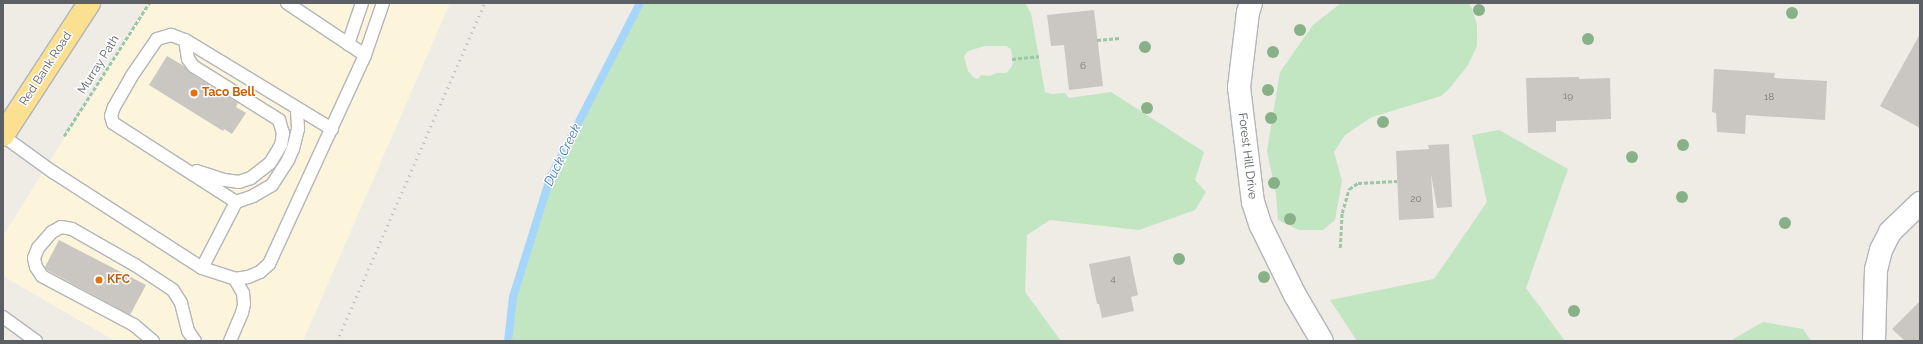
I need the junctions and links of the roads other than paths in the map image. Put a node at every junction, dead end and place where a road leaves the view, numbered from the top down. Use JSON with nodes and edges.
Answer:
{"nodes":[{"id":1,"x":89,"y":3,"type":"edge"},
{"id":2,"x":287,"y":3,"type":"edge"},
{"id":3,"x":362,"y":3,"type":"edge"},
{"id":4,"x":383,"y":3,"type":"edge"},
{"id":5,"x":1251,"y":3,"type":"edge"},
{"id":6,"x":185,"y":40,"type":"junction"},
{"id":7,"x":348,"y":44,"type":"junction"},
{"id":8,"x":365,"y":55,"type":"junction"},
{"id":9,"x":297,"y":109,"type":"junction"},
{"id":10,"x":332,"y":129,"type":"junction"},
{"id":11,"x":3,"y":135,"type":"edge"},
{"id":12,"x":172,"y":162,"type":"junction"},
{"id":13,"x":236,"y":202,"type":"junction"},
{"id":14,"x":1920,"y":203,"type":"edge"},
{"id":15,"x":202,"y":268,"type":"junction"},
{"id":16,"x":235,"y":279,"type":"junction"},
{"id":17,"x":3,"y":317,"type":"edge"},
{"id":18,"x":36,"y":341,"type":"edge"},
{"id":19,"x":153,"y":341,"type":"edge"},
{"id":20,"x":196,"y":341,"type":"edge"},
{"id":21,"x":230,"y":341,"type":"edge"},
{"id":22,"x":1322,"y":341,"type":"edge"},
{"id":23,"x":1874,"y":341,"type":"edge"}],
"edges":[{"from":1,"to":11,"type":"highway","name":"Red Bank Road"},
{"from":2,"to":7,"type":"lane"},
{"from":3,"to":7,"type":"lane"},
{"from":4,"to":8,"type":"lane"},
{"from":5,"to":22,"type":"street","name":"Forest Hill Drive"},
{"from":6,"to":9,"type":"lane"},
{"from":6,"to":12,"type":"lane"},
{"from":6,"to":12,"type":"lane"},
{"from":7,"to":8,"type":"lane"},
{"from":8,"to":10,"type":"lane"},
{"from":9,"to":10,"type":"lane"},
{"from":9,"to":13,"type":"lane"},
{"from":10,"to":16,"type":"lane"},
{"from":11,"to":15,"type":"lane"},
{"from":12,"to":13,"type":"lane"},
{"from":13,"to":15,"type":"lane"},
{"from":14,"to":23,"type":"street"},
{"from":15,"to":16,"type":"lane"},
{"from":16,"to":21,"type":"lane"},
{"from":17,"to":18,"type":"lane"},
{"from":19,"to":20,"type":"lane"}]}
